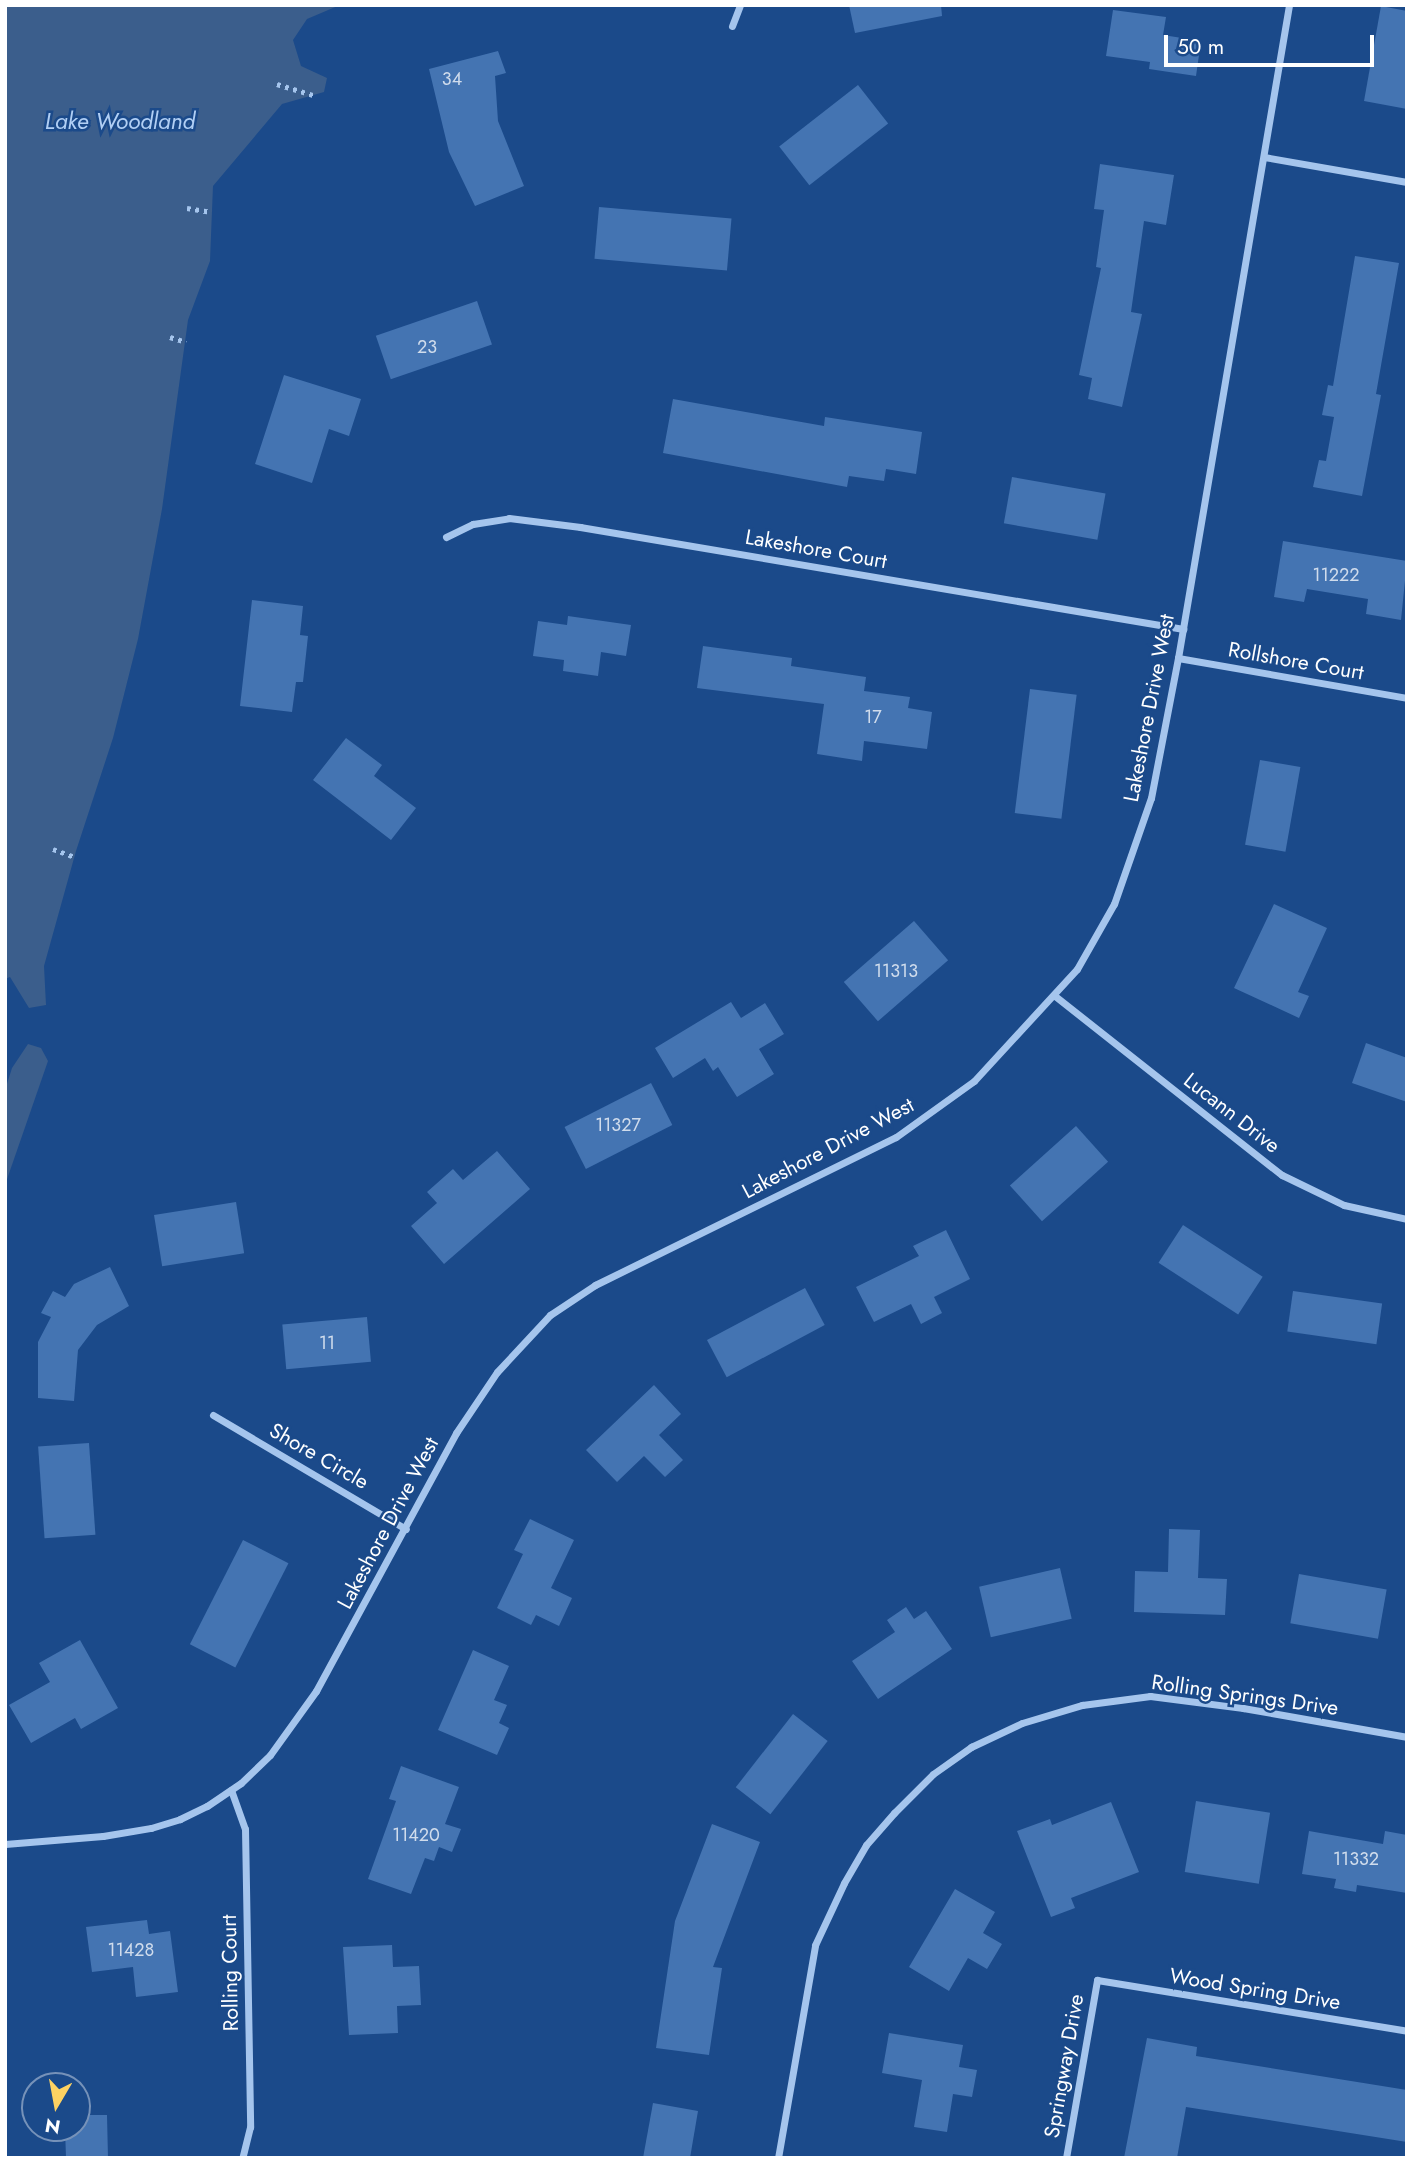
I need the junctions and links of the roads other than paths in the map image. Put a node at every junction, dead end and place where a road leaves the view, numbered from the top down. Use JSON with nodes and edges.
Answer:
{"nodes":[{"id":1,"x":740,"y":5,"type":"edge"},
{"id":2,"x":1289,"y":5,"type":"edge"},
{"id":3,"x":732,"y":26,"type":"dead end"},
{"id":4,"x":1264,"y":157,"type":"junction"},
{"id":5,"x":1407,"y":182,"type":"edge"},
{"id":6,"x":446,"y":537,"type":"dead end"},
{"id":7,"x":1183,"y":629,"type":"junction"},
{"id":8,"x":1178,"y":658,"type":"junction"},
{"id":9,"x":1407,"y":698,"type":"edge"},
{"id":10,"x":1055,"y":996,"type":"junction"},
{"id":11,"x":1407,"y":1219,"type":"edge"},
{"id":12,"x":213,"y":1415,"type":"dead end"},
{"id":13,"x":406,"y":1529,"type":"junction"},
{"id":14,"x":1407,"y":1737,"type":"edge"},
{"id":15,"x":231,"y":1790,"type":"junction"},
{"id":16,"x":5,"y":1844,"type":"edge"},
{"id":17,"x":1097,"y":1980,"type":"joint"},
{"id":18,"x":1407,"y":2031,"type":"edge"},
{"id":19,"x":243,"y":2158,"type":"edge"},
{"id":20,"x":778,"y":2158,"type":"edge"},
{"id":21,"x":1066,"y":2158,"type":"edge"}],
"edges":[{"from":1,"to":3,"type":"street"},
{"from":2,"to":4,"type":"street","name":"Lakeshore Drive West"},
{"from":4,"to":5,"type":"street"},
{"from":4,"to":7,"type":"street","name":"Lakeshore Drive West"},
{"from":6,"to":7,"type":"street","name":"Lakeshore Court"},
{"from":7,"to":8,"type":"street","name":"Lakeshore Drive West"},
{"from":8,"to":9,"type":"street","name":"Rollshore Court"},
{"from":8,"to":10,"type":"street","name":"Lakeshore Drive West"},
{"from":10,"to":11,"type":"street","name":"Lucann Drive"},
{"from":10,"to":13,"type":"street","name":"Lakeshore Drive West"},
{"from":12,"to":13,"type":"street","name":"Shore Circle"},
{"from":13,"to":15,"type":"street","name":"Lakeshore Drive West"},
{"from":14,"to":20,"type":"street","name":"Rolling Springs Drive"},
{"from":15,"to":16,"type":"street","name":"Lakeshore Drive West"},
{"from":15,"to":19,"type":"street","name":"Rolling Court"},
{"from":17,"to":18,"type":"street","name":"Wood Spring Drive"},
{"from":17,"to":21,"type":"street","name":"Springway Drive"}]}
